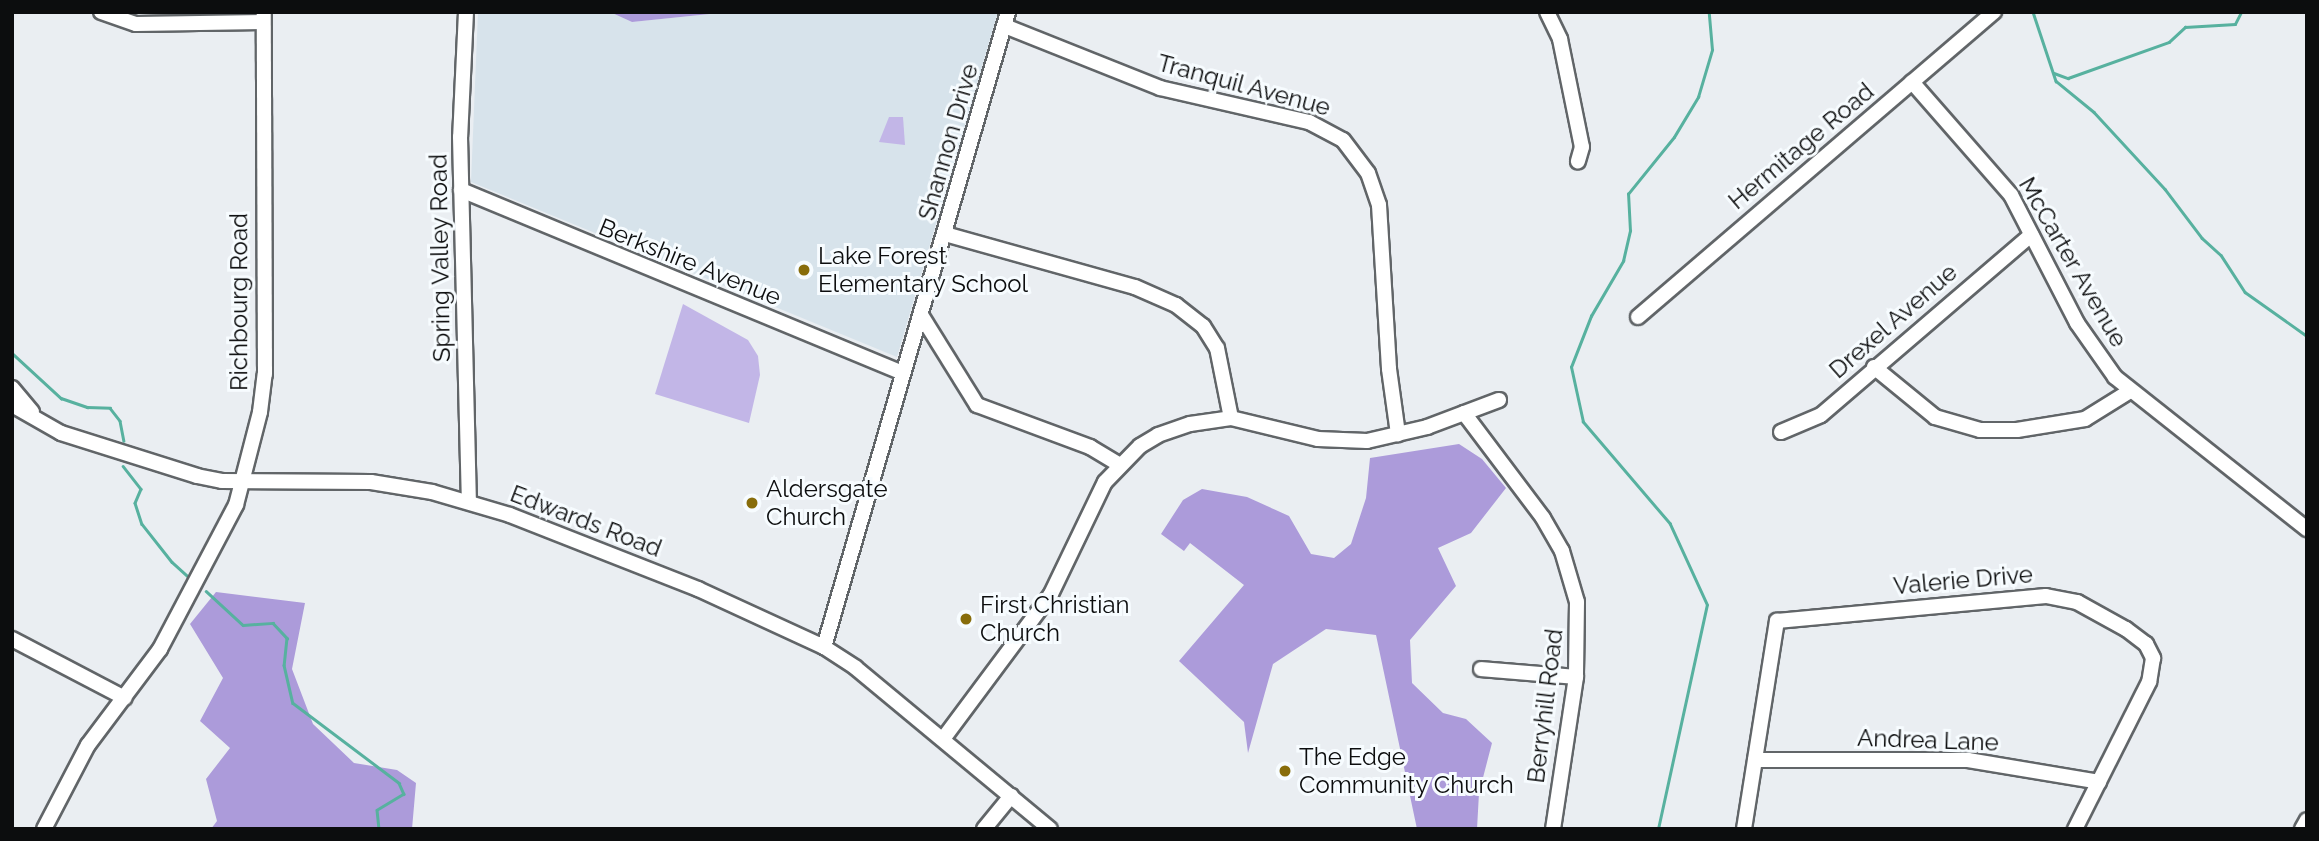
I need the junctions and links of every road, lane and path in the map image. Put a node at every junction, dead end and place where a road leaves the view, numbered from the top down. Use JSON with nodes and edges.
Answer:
{"nodes":[{"id":1,"x":101,"y":12,"type":"edge"},
{"id":2,"x":466,"y":12,"type":"edge"},
{"id":3,"x":1547,"y":12,"type":"edge"},
{"id":4,"x":1994,"y":12,"type":"edge"},
{"id":5,"x":264,"y":17,"type":"edge"},
{"id":6,"x":1006,"y":19,"type":"edge"},
{"id":7,"x":1912,"y":82,"type":"junction"},
{"id":8,"x":1578,"y":161,"type":"dead end"},
{"id":9,"x":461,"y":190,"type":"junction"},
{"id":10,"x":945,"y":234,"type":"junction"},
{"id":11,"x":2031,"y":236,"type":"junction"},
{"id":12,"x":921,"y":315,"type":"junction"},
{"id":13,"x":1638,"y":317,"type":"dead end"},
{"id":14,"x":1874,"y":367,"type":"junction"},
{"id":15,"x":903,"y":373,"type":"junction"},
{"id":16,"x":12,"y":388,"type":"edge"},
{"id":17,"x":2130,"y":391,"type":"junction"},
{"id":18,"x":1499,"y":400,"type":"dead end"},
{"id":19,"x":12,"y":405,"type":"edge"},
{"id":20,"x":1464,"y":413,"type":"junction"},
{"id":21,"x":1231,"y":418,"type":"junction"},
{"id":22,"x":41,"y":420,"type":"junction"},
{"id":23,"x":1781,"y":432,"type":"dead end"},
{"id":24,"x":1398,"y":434,"type":"junction"},
{"id":25,"x":1120,"y":465,"type":"junction"},
{"id":26,"x":243,"y":481,"type":"junction"},
{"id":27,"x":469,"y":502,"type":"junction"},
{"id":28,"x":2307,"y":529,"type":"edge"},
{"id":29,"x":12,"y":639,"type":"edge"},
{"id":30,"x":824,"y":648,"type":"junction"},
{"id":31,"x":1480,"y":669,"type":"dead end"},
{"id":32,"x":1576,"y":677,"type":"junction"},
{"id":33,"x":125,"y":698,"type":"junction"},
{"id":34,"x":943,"y":740,"type":"junction"},
{"id":35,"x":1755,"y":760,"type":"junction"},
{"id":36,"x":2099,"y":782,"type":"junction"},
{"id":37,"x":1011,"y":796,"type":"junction"},
{"id":38,"x":2307,"y":820,"type":"edge"},
{"id":39,"x":44,"y":829,"type":"edge"},
{"id":40,"x":984,"y":829,"type":"edge"},
{"id":41,"x":1050,"y":829,"type":"edge"},
{"id":42,"x":1553,"y":829,"type":"edge"},
{"id":43,"x":1744,"y":829,"type":"edge"},
{"id":44,"x":2075,"y":829,"type":"edge"},
{"id":45,"x":2302,"y":829,"type":"edge"}],
"edges":[{"from":1,"to":5,"type":"street"},
{"from":2,"to":9,"type":"street","name":"Spring Valley Road"},
{"from":3,"to":8,"type":"street"},
{"from":4,"to":7,"type":"street","name":"Hermitage Road"},
{"from":5,"to":26,"type":"street","name":"Richbourg Road"},
{"from":6,"to":10,"type":"street","name":"Shannon Drive"},
{"from":6,"to":24,"type":"street","name":"Tranquil Avenue"},
{"from":7,"to":11,"type":"street","name":"McCarter Avenue"},
{"from":7,"to":13,"type":"street","name":"Hermitage Road"},
{"from":9,"to":15,"type":"street","name":"Berkshire Avenue"},
{"from":9,"to":27,"type":"street","name":"Spring Valley Road"},
{"from":10,"to":12,"type":"street","name":"Shannon Drive"},
{"from":10,"to":21,"type":"street"},
{"from":11,"to":14,"type":"street","name":"Drexel Avenue"},
{"from":11,"to":17,"type":"street","name":"McCarter Avenue"},
{"from":12,"to":15,"type":"street","name":"Shannon Drive"},
{"from":12,"to":25,"type":"street"},
{"from":14,"to":17,"type":"street"},
{"from":14,"to":23,"type":"street","name":"Drexel Avenue"},
{"from":15,"to":30,"type":"street","name":"Shannon Drive"},
{"from":16,"to":22,"type":"street","name":"Edwards Road"},
{"from":17,"to":28,"type":"street","name":"McCarter Avenue"},
{"from":18,"to":20,"type":"street"},
{"from":19,"to":22,"type":"street","name":"Edwards Road"},
{"from":20,"to":24,"type":"street"},
{"from":20,"to":32,"type":"street","name":"Berryhill Road"},
{"from":21,"to":24,"type":"street"},
{"from":21,"to":25,"type":"street"},
{"from":22,"to":26,"type":"street","name":"Edwards Road"},
{"from":25,"to":34,"type":"street"},
{"from":26,"to":27,"type":"street","name":"Edwards Road"},
{"from":26,"to":33,"type":"street","name":"Richbourg Road"},
{"from":27,"to":30,"type":"street","name":"Edwards Road"},
{"from":29,"to":33,"type":"street"},
{"from":30,"to":34,"type":"street","name":"Edwards Road"},
{"from":31,"to":32,"type":"street"},
{"from":32,"to":42,"type":"street","name":"Berryhill Road"},
{"from":33,"to":39,"type":"street","name":"Richbourg Road"},
{"from":34,"to":37,"type":"street","name":"Edwards Road"},
{"from":35,"to":36,"type":"street","name":"Andrea Lane"},
{"from":35,"to":36,"type":"street","name":"Valerie Drive"},
{"from":35,"to":43,"type":"street","name":"Valerie Drive"},
{"from":36,"to":44,"type":"street","name":"Valerie Drive"},
{"from":37,"to":40,"type":"street"},
{"from":37,"to":41,"type":"street","name":"Edwards Road"},
{"from":38,"to":45,"type":"street"}]}
